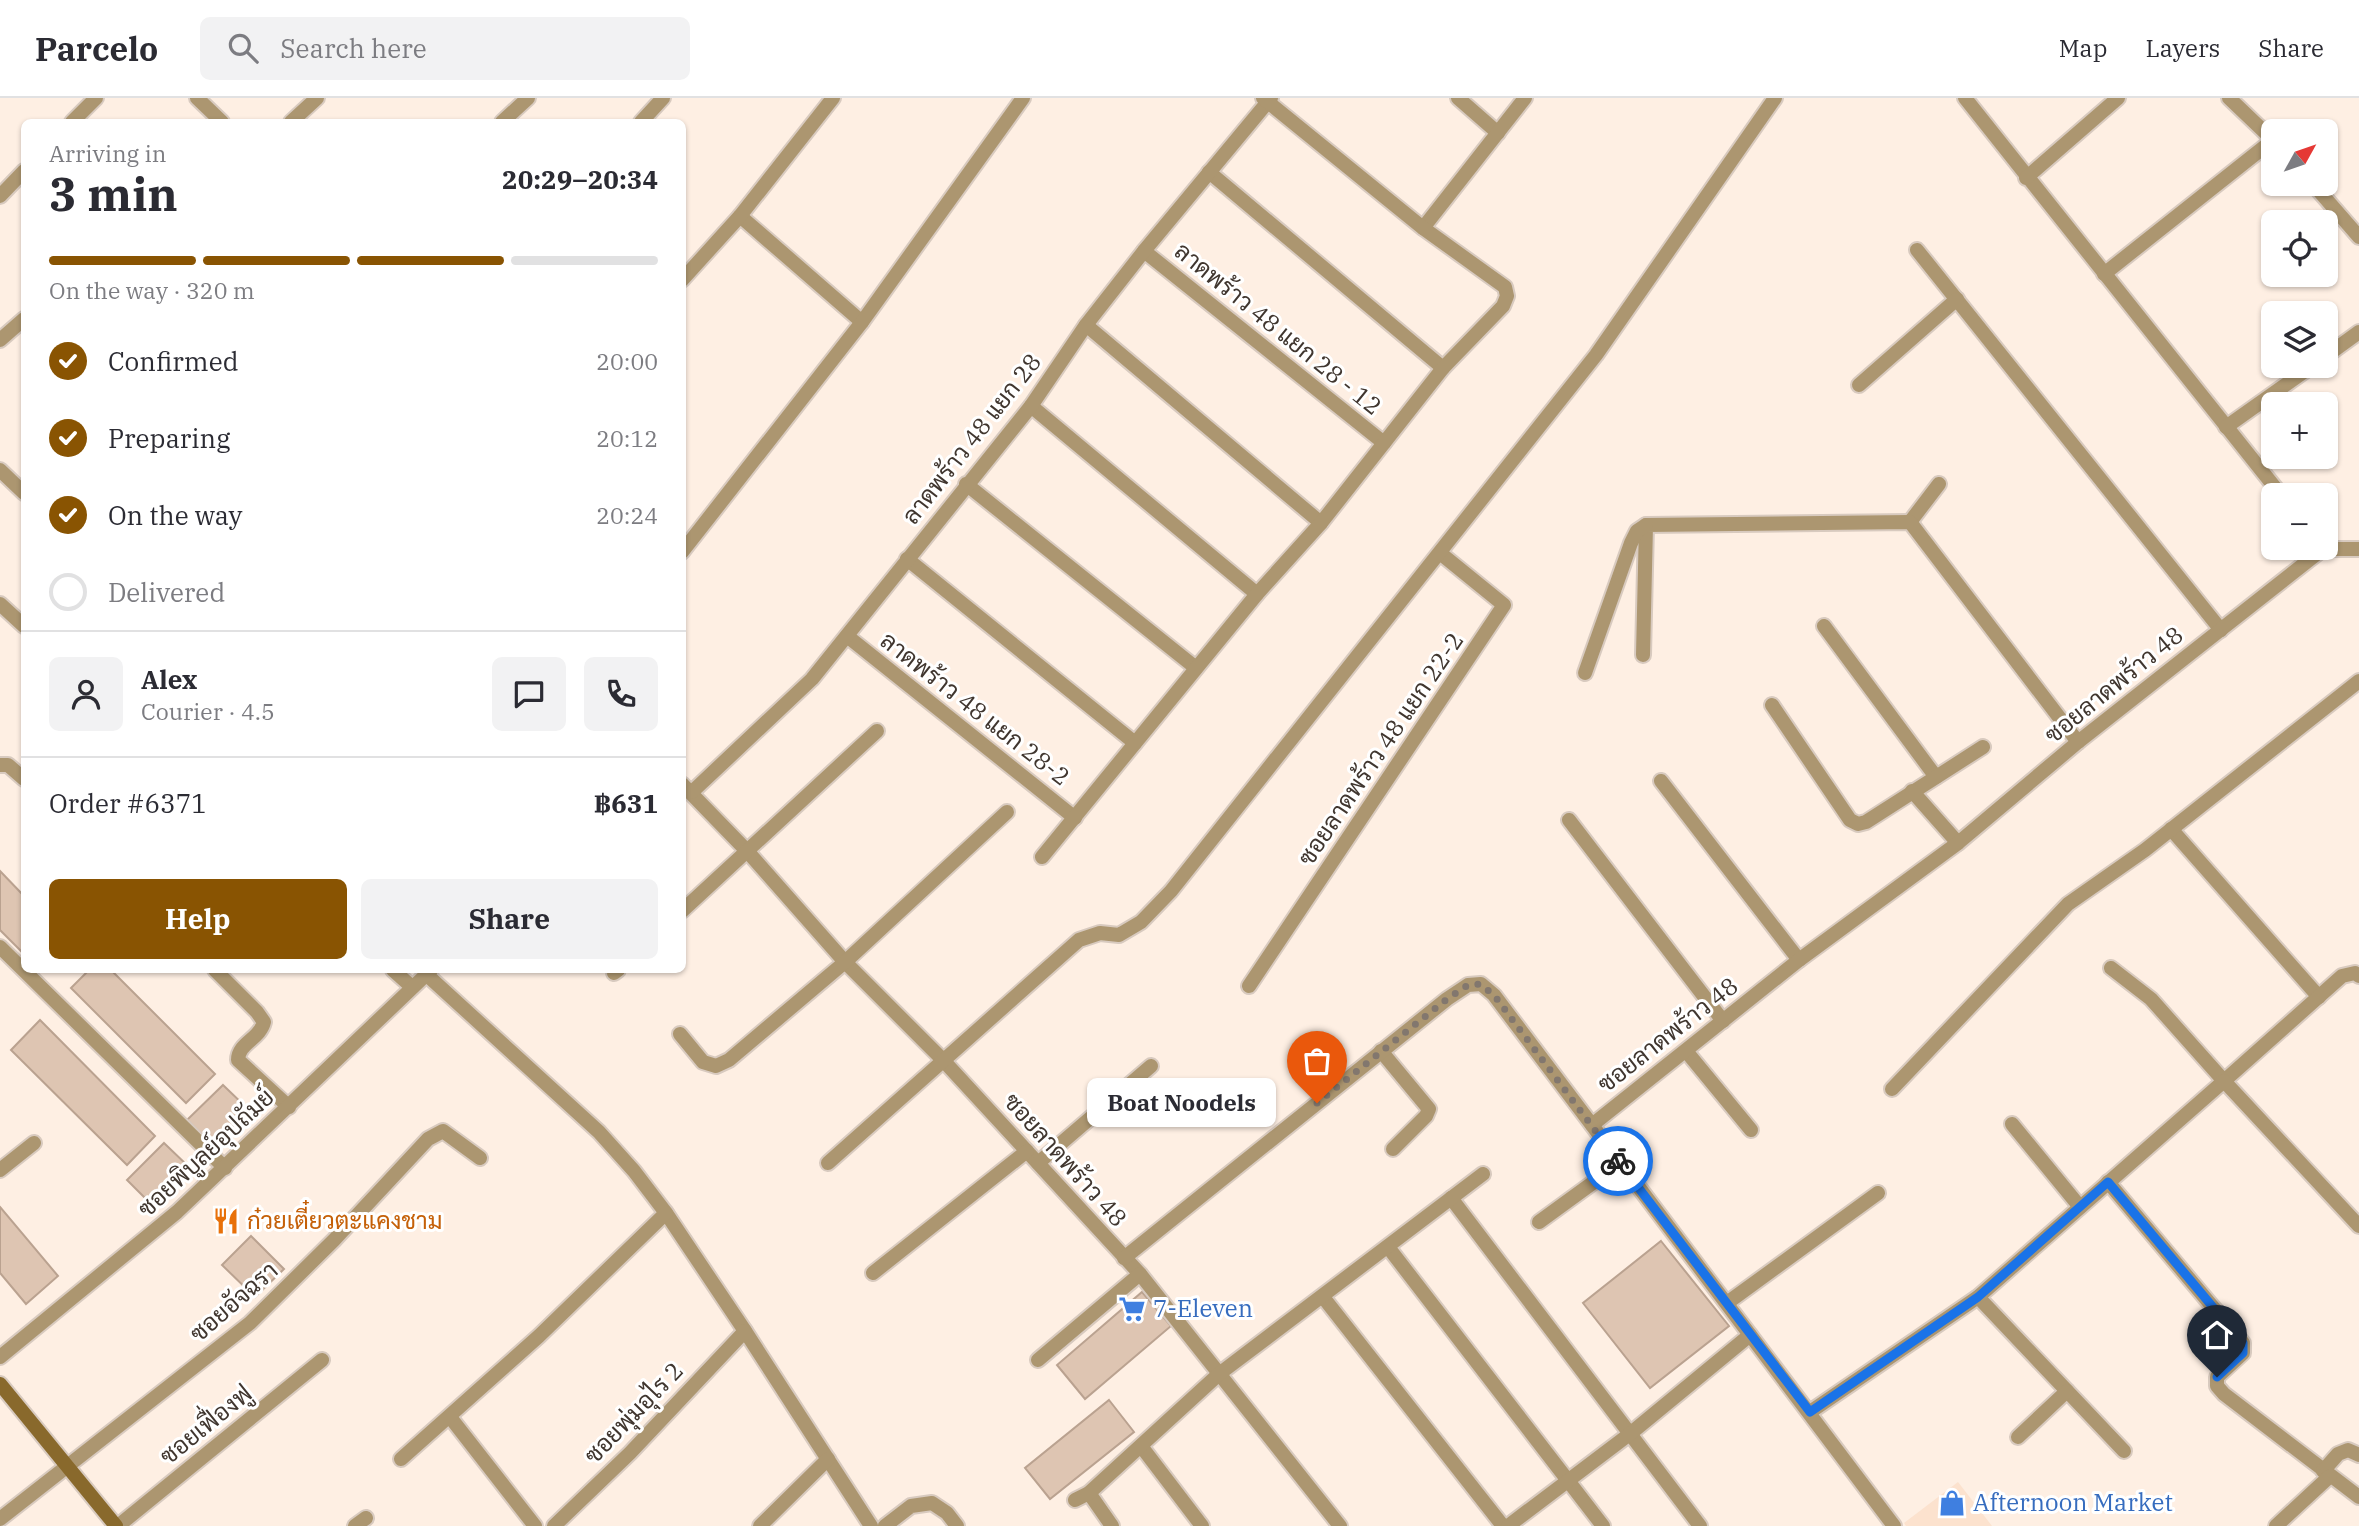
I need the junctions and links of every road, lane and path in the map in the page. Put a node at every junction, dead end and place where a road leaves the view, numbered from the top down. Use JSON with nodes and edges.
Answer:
{"nodes":[{"id":1,"x":96,"y":98,"type":"edge"},
{"id":2,"x":197,"y":98,"type":"edge"},
{"id":3,"x":317,"y":98,"type":"edge"},
{"id":4,"x":528,"y":98,"type":"edge"},
{"id":5,"x":663,"y":98,"type":"edge"},
{"id":6,"x":833,"y":98,"type":"edge"},
{"id":7,"x":1023,"y":98,"type":"edge"},
{"id":8,"x":1458,"y":98,"type":"edge"},
{"id":9,"x":1525,"y":98,"type":"edge"},
{"id":10,"x":1775,"y":98,"type":"edge"},
{"id":11,"x":1965,"y":98,"type":"edge"},
{"id":12,"x":2118,"y":98,"type":"edge"},
{"id":13,"x":2228,"y":98,"type":"edge"},
{"id":14,"x":1268,"y":99,"type":"edge"},
{"id":15,"x":75,"y":119,"type":"edge"},
{"id":16,"x":219,"y":119,"type":"edge"},
{"id":17,"x":294,"y":119,"type":"edge"},
{"id":18,"x":505,"y":119,"type":"edge"},
{"id":19,"x":644,"y":119,"type":"edge"},
{"id":20,"x":2261,"y":129,"type":"edge"},
{"id":21,"x":1498,"y":133,"type":"junction"},
{"id":22,"x":2261,"y":150,"type":"edge"},
{"id":23,"x":1209,"y":172,"type":"junction"},
{"id":24,"x":21,"y":174,"type":"edge"},
{"id":25,"x":2026,"y":178,"type":"junction"},
{"id":26,"x":0,"y":196,"type":"edge"},
{"id":27,"x":2323,"y":196,"type":"edge"},
{"id":28,"x":740,"y":216,"type":"junction"},
{"id":29,"x":1423,"y":228,"type":"junction"},
{"id":30,"x":2359,"y":237,"type":"edge"},
{"id":31,"x":1917,"y":250,"type":"dead end"},
{"id":32,"x":1144,"y":251,"type":"junction"},
{"id":33,"x":2104,"y":274,"type":"junction"},
{"id":34,"x":686,"y":277,"type":"edge"},
{"id":35,"x":1957,"y":299,"type":"junction"},
{"id":36,"x":21,"y":321,"type":"edge"},
{"id":37,"x":862,"y":322,"type":"junction"},
{"id":38,"x":1086,"y":325,"type":"junction"},
{"id":39,"x":2359,"y":332,"type":"edge"},
{"id":40,"x":2,"y":335,"type":"edge"},
{"id":41,"x":2338,"y":347,"type":"edge"},
{"id":42,"x":1443,"y":368,"type":"junction"},
{"id":43,"x":2295,"y":378,"type":"edge"},
{"id":44,"x":1859,"y":385,"type":"dead end"},
{"id":45,"x":1031,"y":406,"type":"junction"},
{"id":46,"x":2227,"y":427,"type":"junction"},
{"id":47,"x":1384,"y":443,"type":"junction"},
{"id":48,"x":0,"y":470,"type":"edge"},
{"id":49,"x":2271,"y":483,"type":"edge"},
{"id":50,"x":966,"y":484,"type":"junction"},
{"id":51,"x":1939,"y":484,"type":"dead end"},
{"id":52,"x":21,"y":490,"type":"edge"},
{"id":53,"x":1910,"y":522,"type":"junction"},
{"id":54,"x":1321,"y":523,"type":"junction"},
{"id":55,"x":1646,"y":525,"type":"junction"},
{"id":56,"x":686,"y":547,"type":"edge"},
{"id":57,"x":2338,"y":548,"type":"edge"},
{"id":58,"x":2359,"y":549,"type":"edge"},
{"id":59,"x":1440,"y":553,"type":"junction"},
{"id":60,"x":907,"y":559,"type":"junction"},
{"id":61,"x":2308,"y":560,"type":"edge"},
{"id":62,"x":1257,"y":594,"type":"junction"},
{"id":63,"x":0,"y":604,"type":"edge"},
{"id":64,"x":21,"y":623,"type":"edge"},
{"id":65,"x":1824,"y":625,"type":"dead end"},
{"id":66,"x":2221,"y":630,"type":"junction"},
{"id":67,"x":846,"y":636,"type":"junction"},
{"id":68,"x":1643,"y":655,"type":"dead end"},
{"id":69,"x":1196,"y":668,"type":"junction"},
{"id":70,"x":1585,"y":673,"type":"dead end"},
{"id":71,"x":2359,"y":681,"type":"edge"},
{"id":72,"x":1772,"y":705,"type":"dead end"},
{"id":73,"x":877,"y":731,"type":"dead end"},
{"id":74,"x":2078,"y":742,"type":"junction"},
{"id":75,"x":1135,"y":743,"type":"junction"},
{"id":76,"x":1983,"y":747,"type":"dead end"},
{"id":77,"x":0,"y":765,"type":"edge"},
{"id":78,"x":21,"y":776,"type":"edge"},
{"id":79,"x":1936,"y":777,"type":"junction"},
{"id":80,"x":1661,"y":781,"type":"dead end"},
{"id":81,"x":687,"y":788,"type":"edge"},
{"id":82,"x":1912,"y":791,"type":"junction"},
{"id":83,"x":1007,"y":811,"type":"dead end"},
{"id":84,"x":1075,"y":818,"type":"junction"},
{"id":85,"x":1569,"y":820,"type":"dead end"},
{"id":86,"x":2171,"y":829,"type":"junction"},
{"id":87,"x":1958,"y":843,"type":"junction"},
{"id":88,"x":748,"y":852,"type":"junction"},
{"id":89,"x":1042,"y":857,"type":"dead end"},
{"id":90,"x":686,"y":907,"type":"edge"},
{"id":91,"x":0,"y":947,"type":"edge"},
{"id":92,"x":1799,"y":960,"type":"junction"},
{"id":93,"x":845,"y":962,"type":"junction"},
{"id":94,"x":21,"y":968,"type":"edge"},
{"id":95,"x":2111,"y":968,"type":"dead end"},
{"id":96,"x":26,"y":973,"type":"edge"},
{"id":97,"x":218,"y":973,"type":"edge"},
{"id":98,"x":396,"y":973,"type":"edge"},
{"id":99,"x":428,"y":973,"type":"edge"},
{"id":100,"x":430,"y":973,"type":"edge"},
{"id":101,"x":2359,"y":976,"type":"edge"},
{"id":102,"x":1249,"y":986,"type":"dead end"},
{"id":103,"x":412,"y":987,"type":"junction"},
{"id":104,"x":2319,"y":997,"type":"junction"},
{"id":105,"x":1723,"y":1021,"type":"junction"},
{"id":106,"x":680,"y":1034,"type":"dead end"},
{"id":107,"x":1381,"y":1051,"type":"junction"},
{"id":108,"x":1686,"y":1051,"type":"junction"},
{"id":109,"x":942,"y":1059,"type":"junction"},
{"id":110,"x":1151,"y":1066,"type":"dead end"},
{"id":111,"x":2224,"y":1081,"type":"junction"},
{"id":112,"x":1892,"y":1089,"type":"dead end"},
{"id":113,"x":289,"y":1107,"type":"junction"},
{"id":114,"x":2012,"y":1124,"type":"dead end"},
{"id":115,"x":1592,"y":1125,"type":"junction"},
{"id":116,"x":1751,"y":1130,"type":"dead end"},
{"id":117,"x":34,"y":1143,"type":"dead end"},
{"id":118,"x":1392,"y":1149,"type":"dead end"},
{"id":119,"x":1027,"y":1151,"type":"junction"},
{"id":120,"x":480,"y":1158,"type":"dead end"},
{"id":121,"x":828,"y":1163,"type":"dead end"},
{"id":122,"x":1038,"y":1163,"type":"junction"},
{"id":123,"x":1620,"y":1163,"type":"junction"},
{"id":124,"x":225,"y":1168,"type":"junction"},
{"id":125,"x":0,"y":1170,"type":"edge"},
{"id":126,"x":1483,"y":1174,"type":"dead end"},
{"id":127,"x":2108,"y":1182,"type":"junction"},
{"id":128,"x":1878,"y":1192,"type":"dead end"},
{"id":129,"x":1451,"y":1198,"type":"junction"},
{"id":130,"x":2080,"y":1207,"type":"junction"},
{"id":131,"x":666,"y":1213,"type":"junction"},
{"id":132,"x":1539,"y":1222,"type":"dead end"},
{"id":133,"x":2359,"y":1226,"type":"edge"},
{"id":134,"x":1388,"y":1247,"type":"junction"},
{"id":135,"x":1124,"y":1258,"type":"junction"},
{"id":136,"x":873,"y":1273,"type":"dead end"},
{"id":137,"x":1140,"y":1274,"type":"junction"},
{"id":138,"x":1323,"y":1297,"type":"junction"},
{"id":139,"x":1978,"y":1297,"type":"junction"},
{"id":140,"x":1727,"y":1303,"type":"junction"},
{"id":141,"x":745,"y":1331,"type":"junction"},
{"id":142,"x":1751,"y":1335,"type":"junction"},
{"id":143,"x":0,"y":1357,"type":"edge"},
{"id":144,"x":322,"y":1360,"type":"dead end"},
{"id":145,"x":1038,"y":1360,"type":"dead end"},
{"id":146,"x":1219,"y":1374,"type":"junction"},
{"id":147,"x":0,"y":1384,"type":"edge"},
{"id":148,"x":2067,"y":1391,"type":"junction"},
{"id":149,"x":1810,"y":1412,"type":"junction"},
{"id":150,"x":450,"y":1417,"type":"junction"},
{"id":151,"x":1631,"y":1433,"type":"junction"},
{"id":152,"x":2018,"y":1437,"type":"dead end"},
{"id":153,"x":1141,"y":1446,"type":"junction"},
{"id":154,"x":2124,"y":1451,"type":"dead end"},
{"id":155,"x":2359,"y":1455,"type":"edge"},
{"id":156,"x":401,"y":1459,"type":"dead end"},
{"id":157,"x":828,"y":1459,"type":"junction"},
{"id":158,"x":68,"y":1467,"type":"junction"},
{"id":159,"x":2326,"y":1474,"type":"junction"},
{"id":160,"x":1567,"y":1480,"type":"junction"},
{"id":161,"x":1089,"y":1493,"type":"junction"},
{"id":162,"x":2359,"y":1497,"type":"edge"},
{"id":163,"x":1075,"y":1500,"type":"dead end"},
{"id":164,"x":0,"y":1519,"type":"edge"},
{"id":165,"x":117,"y":1526,"type":"edge"},
{"id":166,"x":535,"y":1526,"type":"edge"},
{"id":167,"x":554,"y":1526,"type":"edge"},
{"id":168,"x":760,"y":1526,"type":"edge"},
{"id":169,"x":871,"y":1526,"type":"edge"},
{"id":170,"x":884,"y":1526,"type":"edge"},
{"id":171,"x":957,"y":1526,"type":"edge"},
{"id":172,"x":1112,"y":1526,"type":"edge"},
{"id":173,"x":1202,"y":1526,"type":"edge"},
{"id":174,"x":1340,"y":1526,"type":"edge"},
{"id":175,"x":1506,"y":1526,"type":"edge"},
{"id":176,"x":1602,"y":1526,"type":"edge"},
{"id":177,"x":1700,"y":1526,"type":"edge"},
{"id":178,"x":1894,"y":1526,"type":"edge"},
{"id":179,"x":2276,"y":1526,"type":"edge"}],
"edges":[{"from":1,"to":15,"type":"street"},
{"from":2,"to":16,"type":"street"},
{"from":3,"to":17,"type":"street"},
{"from":4,"to":18,"type":"street"},
{"from":5,"to":19,"type":"street"},
{"from":6,"to":28,"type":"street"},
{"from":7,"to":37,"type":"street"},
{"from":8,"to":21,"type":"street"},
{"from":9,"to":21,"type":"street"},
{"from":10,"to":59,"type":"street"},
{"from":11,"to":25,"type":"street"},
{"from":12,"to":25,"type":"street"},
{"from":13,"to":20,"type":"street"},
{"from":14,"to":23,"type":"street","name":"ลาดพร้าว 48 แยก 28"},
{"from":14,"to":29,"type":"street"},
{"from":21,"to":29,"type":"street"},
{"from":22,"to":33,"type":"street"},
{"from":23,"to":32,"type":"street","name":"ลาดพร้าว 48 แยก 28"},
{"from":23,"to":42,"type":"street"},
{"from":24,"to":26,"type":"street"},
{"from":25,"to":33,"type":"street"},
{"from":27,"to":30,"type":"street"},
{"from":28,"to":34,"type":"street"},
{"from":28,"to":37,"type":"street"},
{"from":29,"to":42,"type":"street"},
{"from":31,"to":35,"type":"street"},
{"from":32,"to":38,"type":"street","name":"ลาดพร้าว 48 แยก 28"},
{"from":32,"to":47,"type":"street","name":"ลาดพร้าว 48 แยก 28 - 12"},
{"from":33,"to":46,"type":"street"},
{"from":35,"to":44,"type":"street"},
{"from":35,"to":66,"type":"street"},
{"from":36,"to":40,"type":"street"},
{"from":37,"to":56,"type":"street"},
{"from":38,"to":45,"type":"street","name":"ลาดพร้าว 48 แยก 28"},
{"from":38,"to":54,"type":"street"},
{"from":39,"to":41,"type":"street"},
{"from":42,"to":47,"type":"street"},
{"from":43,"to":46,"type":"street"},
{"from":45,"to":50,"type":"street","name":"ลาดพร้าว 48 แยก 28"},
{"from":45,"to":62,"type":"street"},
{"from":46,"to":49,"type":"street"},
{"from":47,"to":54,"type":"street"},
{"from":48,"to":52,"type":"street"},
{"from":50,"to":60,"type":"street","name":"ลาดพร้าว 48 แยก 28"},
{"from":50,"to":69,"type":"street"},
{"from":51,"to":53,"type":"street"},
{"from":53,"to":55,"type":"street"},
{"from":53,"to":74,"type":"street"},
{"from":54,"to":62,"type":"street"},
{"from":55,"to":68,"type":"street"},
{"from":55,"to":70,"type":"street"},
{"from":57,"to":58,"type":"street","name":"ซอยลาดพร้าว 48"},
{"from":59,"to":102,"type":"street","name":"ซอยลาดพร้าว 48 แยก 22-2"},
{"from":59,"to":109,"type":"street"},
{"from":60,"to":67,"type":"street","name":"ลาดพร้าว 48 แยก 28"},
{"from":60,"to":75,"type":"street"},
{"from":61,"to":66,"type":"street","name":"ซอยลาดพร้าว 48"},
{"from":62,"to":69,"type":"street"},
{"from":63,"to":64,"type":"street"},
{"from":65,"to":79,"type":"street"},
{"from":66,"to":74,"type":"street","name":"ซอยลาดพร้าว 48"},
{"from":67,"to":81,"type":"street","name":"ลาดพร้าว 48 แยก 28"},
{"from":67,"to":84,"type":"street","name":"ลาดพร้าว 48 แยก 28-2"},
{"from":69,"to":75,"type":"street"},
{"from":71,"to":86,"type":"street"},
{"from":72,"to":82,"type":"street"},
{"from":73,"to":88,"type":"street"},
{"from":74,"to":87,"type":"street","name":"ซอยลาดพร้าว 48"},
{"from":75,"to":84,"type":"street"},
{"from":76,"to":79,"type":"street"},
{"from":77,"to":78,"type":"street"},
{"from":79,"to":82,"type":"street"},
{"from":80,"to":92,"type":"street"},
{"from":81,"to":88,"type":"street","name":"ซอยลาดพร้าว 48"},
{"from":82,"to":87,"type":"street"},
{"from":83,"to":93,"type":"street"},
{"from":84,"to":89,"type":"street"},
{"from":85,"to":105,"type":"street"},
{"from":86,"to":104,"type":"street"},
{"from":86,"to":112,"type":"street"},
{"from":87,"to":92,"type":"street","name":"ซอยลาดพร้าว 48"},
{"from":88,"to":90,"type":"street"},
{"from":88,"to":93,"type":"street","name":"ซอยลาดพร้าว 48"},
{"from":91,"to":94,"type":"street"},
{"from":92,"to":105,"type":"street","name":"ซอยลาดพร้าว 48"},
{"from":93,"to":106,"type":"street"},
{"from":93,"to":109,"type":"street","name":"ซอยลาดพร้าว 48"},
{"from":95,"to":111,"type":"street"},
{"from":96,"to":124,"type":"street"},
{"from":97,"to":113,"type":"street"},
{"from":98,"to":103,"type":"street"},
{"from":99,"to":103,"type":"street","name":"ซอยพิบูลย์อุปถัมย์"},
{"from":100,"to":131,"type":"street"},
{"from":101,"to":104,"type":"street"},
{"from":103,"to":113,"type":"street","name":"ซอยพิบูลย์อุปถัมย์"},
{"from":104,"to":111,"type":"street"},
{"from":105,"to":108,"type":"street","name":"ซอยลาดพร้าว 48"},
{"from":107,"to":115,"type":"street","name":"ซอยลาดพร้าว 48"},
{"from":107,"to":118,"type":"street"},
{"from":107,"to":135,"type":"street","name":"ซอยลาดพร้าว 48"},
{"from":108,"to":115,"type":"street","name":"ซอยลาดพร้าว 48"},
{"from":108,"to":116,"type":"street"},
{"from":109,"to":119,"type":"street","name":"ซอยลาดพร้าว 48"},
{"from":109,"to":121,"type":"street"},
{"from":110,"to":122,"type":"street"},
{"from":111,"to":127,"type":"street"},
{"from":111,"to":133,"type":"street"},
{"from":113,"to":124,"type":"street","name":"ซอยพิบูลย์อุปถัมย์"},
{"from":114,"to":130,"type":"street"},
{"from":115,"to":123,"type":"street"},
{"from":117,"to":125,"type":"street"},
{"from":119,"to":122,"type":"street","name":"ซอยลาดพร้าว 48"},
{"from":119,"to":136,"type":"street"},
{"from":120,"to":158,"type":"street","name":"ซอยอัจฉรา"},
{"from":122,"to":135,"type":"street","name":"ซอยลาดพร้าว 48"},
{"from":123,"to":132,"type":"street"},
{"from":123,"to":140,"type":"street"},
{"from":124,"to":143,"type":"street","name":"ซอยพิบูลย์อุปถัมย์"},
{"from":126,"to":129,"type":"street"},
{"from":127,"to":130,"type":"street"},
{"from":127,"to":159,"type":"street"},
{"from":128,"to":140,"type":"street"},
{"from":129,"to":134,"type":"street"},
{"from":129,"to":151,"type":"street"},
{"from":130,"to":139,"type":"street"},
{"from":131,"to":141,"type":"street"},
{"from":131,"to":150,"type":"street"},
{"from":134,"to":138,"type":"street"},
{"from":134,"to":160,"type":"street"},
{"from":135,"to":137,"type":"street"},
{"from":137,"to":145,"type":"street"},
{"from":137,"to":146,"type":"street"},
{"from":138,"to":146,"type":"street"},
{"from":138,"to":175,"type":"street"},
{"from":139,"to":148,"type":"street"},
{"from":139,"to":149,"type":"street"},
{"from":140,"to":142,"type":"street"},
{"from":141,"to":157,"type":"street"},
{"from":141,"to":167,"type":"street","name":"ซอยพุ่มอุไร 2"},
{"from":142,"to":149,"type":"street"},
{"from":142,"to":151,"type":"street"},
{"from":144,"to":165,"type":"street","name":"ซอยเฟื่องฟู"},
{"from":146,"to":153,"type":"street"},
{"from":146,"to":174,"type":"street"},
{"from":147,"to":158,"type":"street"},
{"from":148,"to":152,"type":"street"},
{"from":148,"to":154,"type":"street"},
{"from":149,"to":178,"type":"street"},
{"from":150,"to":156,"type":"street"},
{"from":150,"to":166,"type":"street"},
{"from":151,"to":160,"type":"street"},
{"from":151,"to":177,"type":"street"},
{"from":153,"to":161,"type":"street"},
{"from":153,"to":173,"type":"street"},
{"from":155,"to":159,"type":"street"},
{"from":157,"to":168,"type":"street"},
{"from":157,"to":169,"type":"street"},
{"from":158,"to":164,"type":"street"},
{"from":158,"to":165,"type":"street"},
{"from":159,"to":162,"type":"street"},
{"from":159,"to":179,"type":"street"},
{"from":160,"to":175,"type":"street"},
{"from":160,"to":176,"type":"street"},
{"from":161,"to":163,"type":"street"},
{"from":161,"to":172,"type":"street"},
{"from":170,"to":171,"type":"street"}]}
